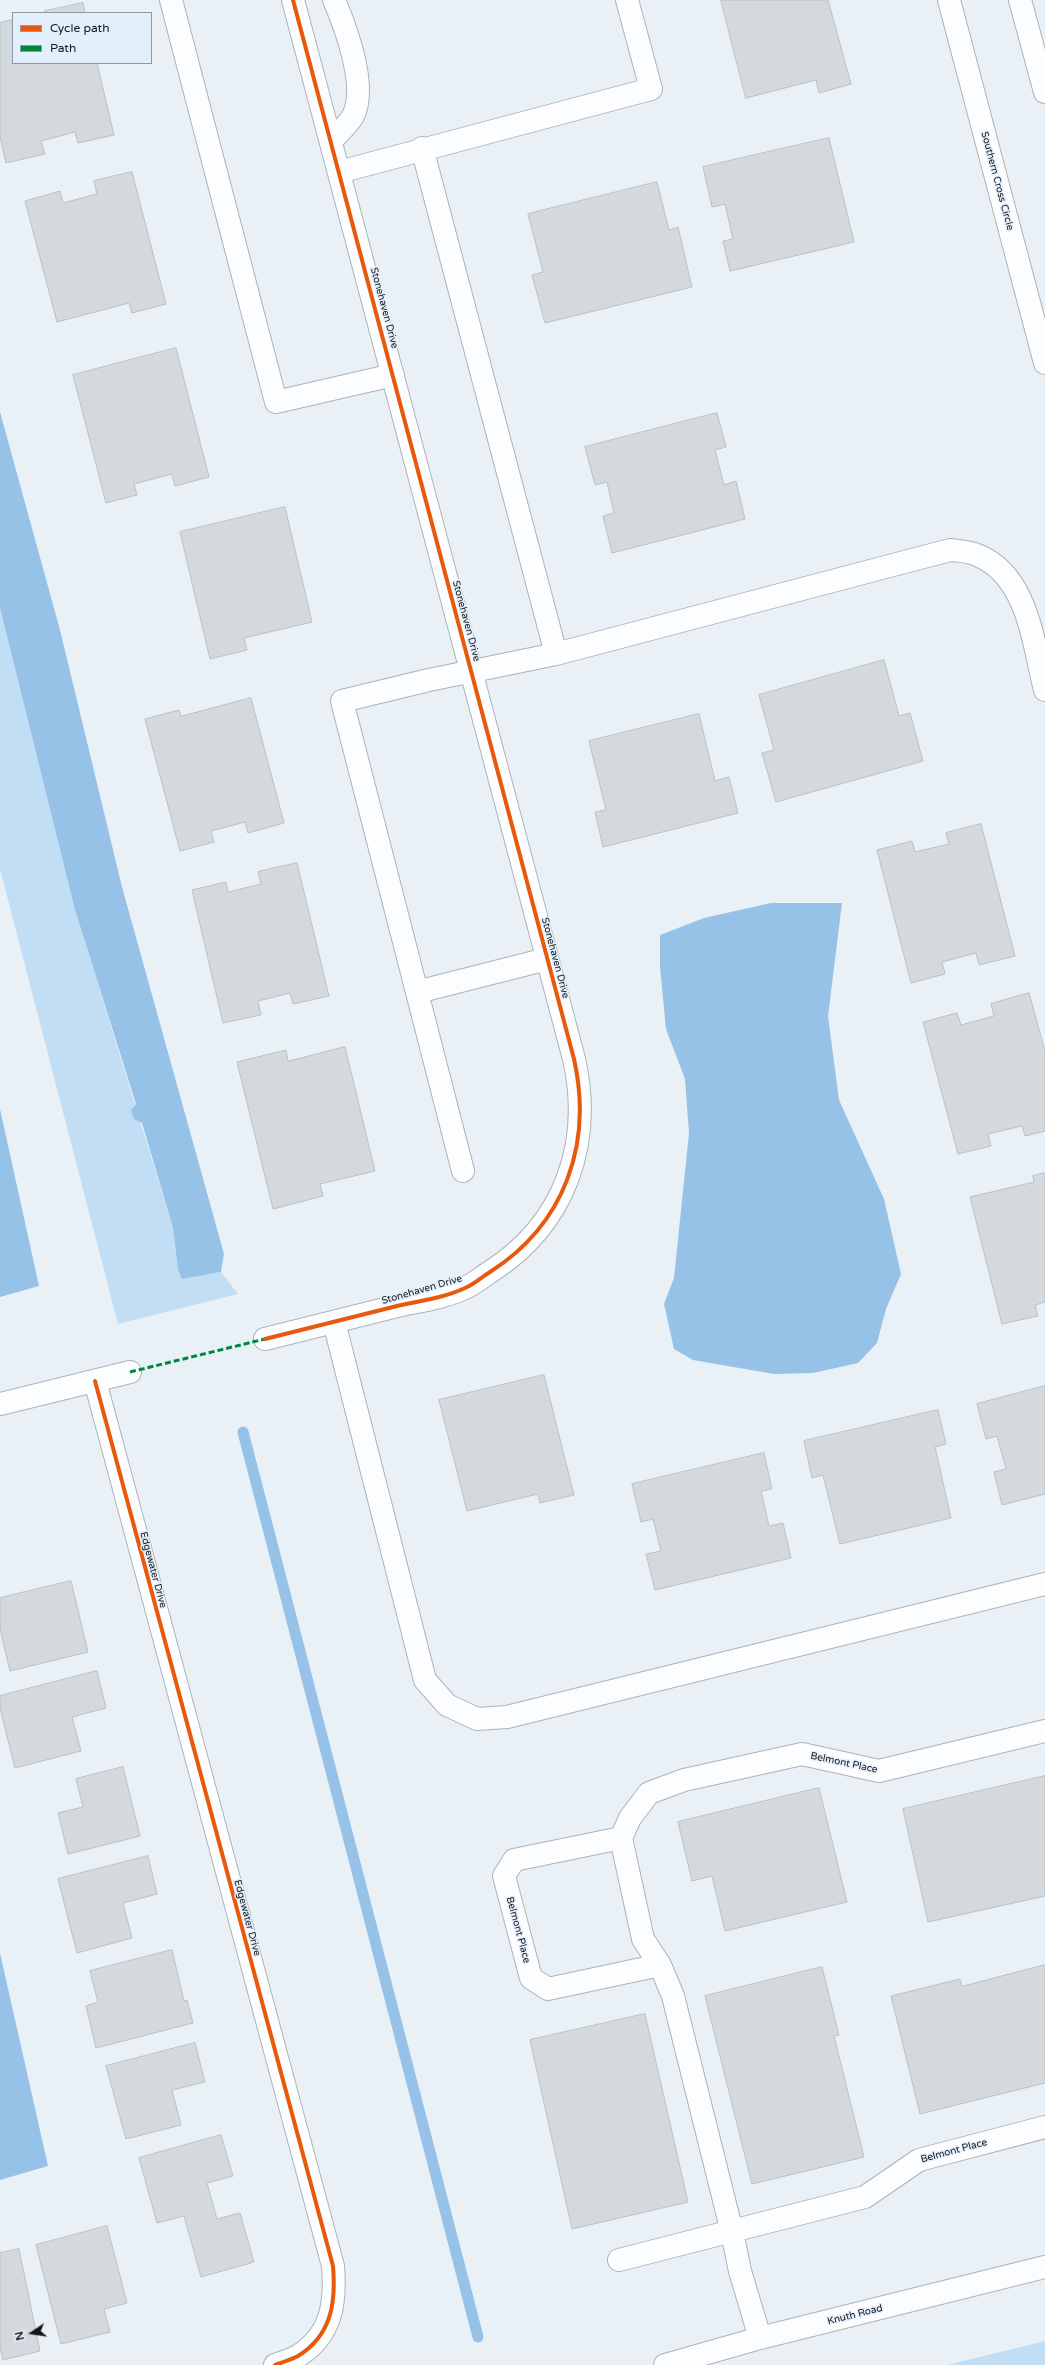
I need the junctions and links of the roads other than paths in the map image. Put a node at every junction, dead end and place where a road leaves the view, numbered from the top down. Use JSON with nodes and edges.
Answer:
{"nodes":[{"id":1,"x":171,"y":0,"type":"edge"},
{"id":2,"x":293,"y":0,"type":"edge"},
{"id":3,"x":334,"y":0,"type":"edge"},
{"id":4,"x":627,"y":0,"type":"edge"},
{"id":5,"x":949,"y":0,"type":"edge"},
{"id":6,"x":1020,"y":0,"type":"edge"},
{"id":7,"x":1045,"y":92,"type":"edge"},
{"id":8,"x":331,"y":141,"type":"junction"},
{"id":9,"x":422,"y":148,"type":"junction"},
{"id":10,"x":339,"y":172,"type":"junction"},
{"id":11,"x":1045,"y":362,"type":"edge"},
{"id":12,"x":393,"y":375,"type":"junction"},
{"id":13,"x":556,"y":654,"type":"junction"},
{"id":14,"x":470,"y":671,"type":"junction"},
{"id":15,"x":1045,"y":690,"type":"edge"},
{"id":16,"x":547,"y":959,"type":"junction"},
{"id":17,"x":417,"y":992,"type":"junction"},
{"id":18,"x":463,"y":1171,"type":"dead end"},
{"id":19,"x":334,"y":1322,"type":"junction"},
{"id":20,"x":265,"y":1339,"type":"dead end"},
{"id":21,"x":130,"y":1372,"type":"dead end"},
{"id":22,"x":95,"y":1381,"type":"junction"},
{"id":23,"x":0,"y":1404,"type":"edge"},
{"id":24,"x":1045,"y":1584,"type":"edge"},
{"id":25,"x":1045,"y":1731,"type":"edge"},
{"id":26,"x":621,"y":1838,"type":"junction"},
{"id":27,"x":660,"y":1965,"type":"junction"},
{"id":28,"x":1045,"y":2127,"type":"edge"},
{"id":29,"x":732,"y":2232,"type":"junction"},
{"id":30,"x":619,"y":2260,"type":"dead end"},
{"id":31,"x":1045,"y":2267,"type":"edge"},
{"id":32,"x":760,"y":2338,"type":"junction"},
{"id":33,"x":275,"y":2365,"type":"edge"},
{"id":34,"x":665,"y":2365,"type":"edge"}],
"edges":[{"from":1,"to":12,"type":"street"},
{"from":2,"to":8,"type":"street","name":"Stonehaven Drive"},
{"from":3,"to":8,"type":"street"},
{"from":4,"to":9,"type":"street"},
{"from":5,"to":11,"type":"street","name":"Southern Cross Circle"},
{"from":6,"to":7,"type":"street"},
{"from":8,"to":10,"type":"street","name":"Stonehaven Drive"},
{"from":9,"to":10,"type":"street"},
{"from":9,"to":13,"type":"street"},
{"from":10,"to":12,"type":"street","name":"Stonehaven Drive"},
{"from":12,"to":14,"type":"street","name":"Stonehaven Drive"},
{"from":13,"to":14,"type":"street"},
{"from":13,"to":15,"type":"street"},
{"from":14,"to":16,"type":"street","name":"Stonehaven Drive"},
{"from":14,"to":17,"type":"street"},
{"from":16,"to":17,"type":"street"},
{"from":16,"to":19,"type":"street","name":"Stonehaven Drive"},
{"from":17,"to":18,"type":"street"},
{"from":19,"to":20,"type":"street","name":"Stonehaven Drive"},
{"from":19,"to":24,"type":"street"},
{"from":21,"to":22,"type":"street"},
{"from":22,"to":23,"type":"street"},
{"from":22,"to":33,"type":"street","name":"Edgewater Drive"},
{"from":25,"to":26,"type":"street","name":"Belmont Place"},
{"from":26,"to":27,"type":"street"},
{"from":26,"to":27,"type":"street","name":"Belmont Place"},
{"from":27,"to":29,"type":"street"},
{"from":28,"to":29,"type":"street","name":"Belmont Place"},
{"from":29,"to":30,"type":"street","name":"Belmont Place"},
{"from":29,"to":32,"type":"street"},
{"from":31,"to":32,"type":"street","name":"Knuth Road"},
{"from":32,"to":34,"type":"street","name":"Knuth Road"}]}
